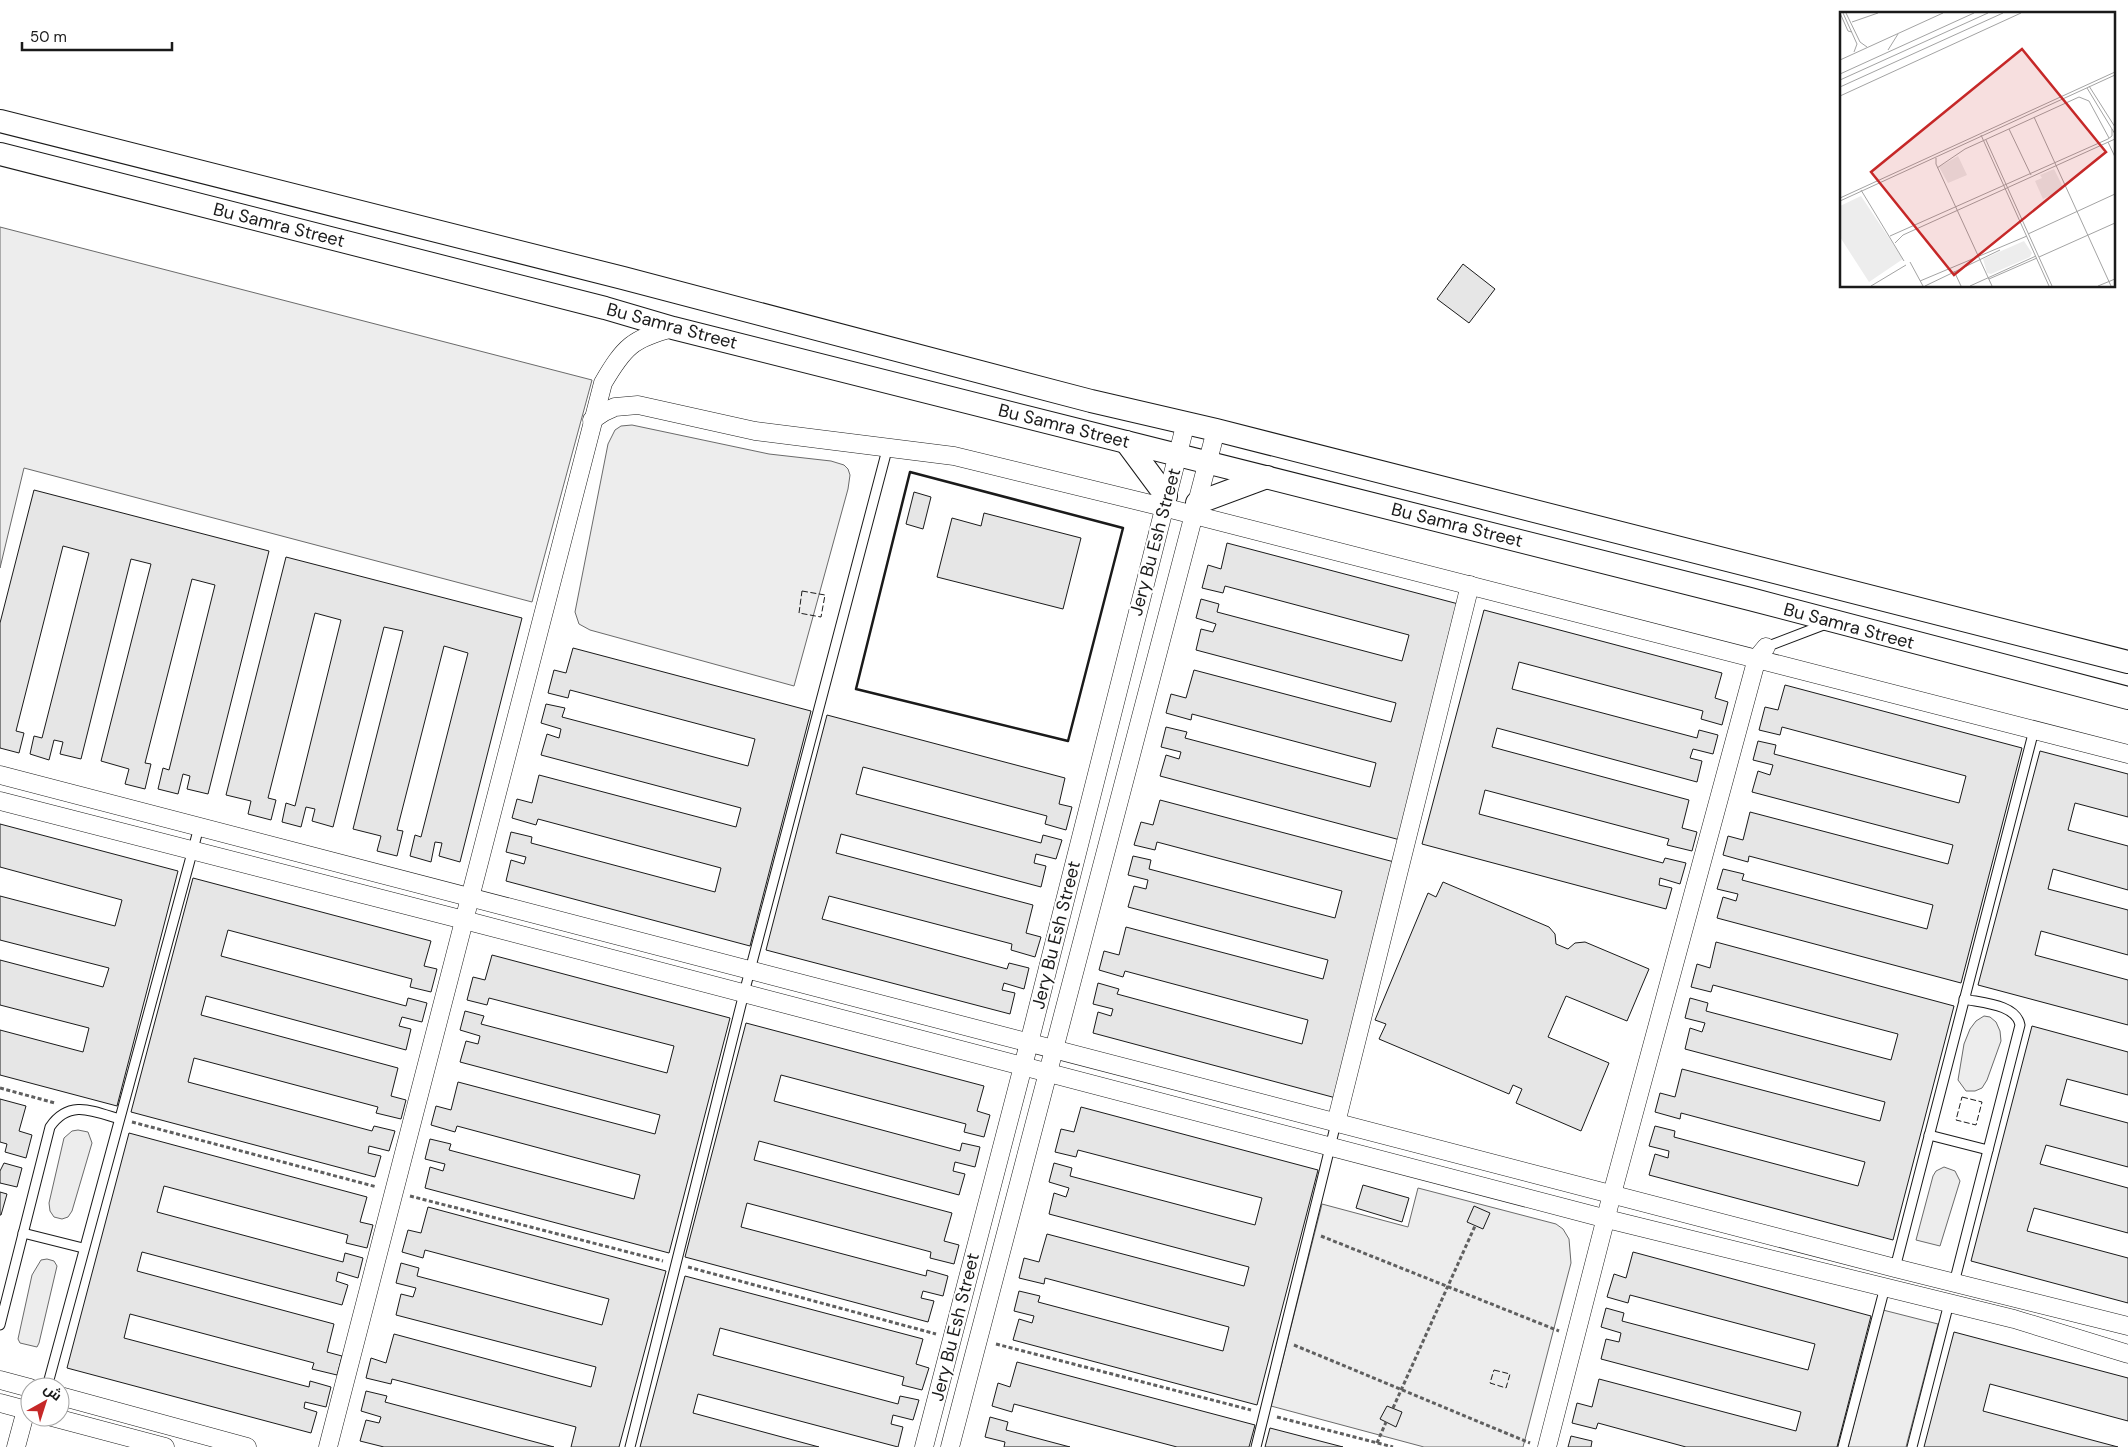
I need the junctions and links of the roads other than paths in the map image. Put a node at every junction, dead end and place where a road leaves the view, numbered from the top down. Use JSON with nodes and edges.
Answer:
{"nodes":[{"id":1,"x":0,"y":121,"type":"edge"},
{"id":2,"x":0,"y":154,"type":"edge"},
{"id":3,"x":674,"y":328,"type":"junction"},
{"id":4,"x":592,"y":420,"type":"junction"},
{"id":5,"x":1186,"y":422,"type":"junction"},
{"id":6,"x":1216,"y":430,"type":"junction"},
{"id":7,"x":1126,"y":442,"type":"junction"},
{"id":8,"x":888,"y":446,"type":"junction"},
{"id":9,"x":1178,"y":454,"type":"junction"},
{"id":10,"x":1207,"y":462,"type":"junction"},
{"id":11,"x":1267,"y":477,"type":"junction"},
{"id":12,"x":1165,"y":501,"type":"junction"},
{"id":13,"x":1196,"y":509,"type":"junction"},
{"id":14,"x":1470,"y":585,"type":"junction"},
{"id":15,"x":1832,"y":622,"type":"junction"},
{"id":16,"x":1762,"y":653,"type":"junction"},
{"id":17,"x":2128,"y":662,"type":"edge"},
{"id":18,"x":2128,"y":698,"type":"edge"},
{"id":19,"x":2034,"y":730,"type":"junction"},
{"id":20,"x":2128,"y":754,"type":"edge"},
{"id":21,"x":0,"y":775,"type":"edge"},
{"id":22,"x":0,"y":802,"type":"edge"},
{"id":23,"x":199,"y":828,"type":"junction"},
{"id":24,"x":193,"y":851,"type":"junction"},
{"id":25,"x":470,"y":898,"type":"junction"},
{"id":26,"x":464,"y":920,"type":"junction"},
{"id":27,"x":750,"y":970,"type":"junction"},
{"id":28,"x":744,"y":993,"type":"junction"},
{"id":29,"x":1964,"y":999,"type":"junction"},
{"id":30,"x":1029,"y":1043,"type":"junction"},
{"id":31,"x":1054,"y":1050,"type":"junction"},
{"id":32,"x":1022,"y":1065,"type":"junction"},
{"id":33,"x":1048,"y":1072,"type":"junction"},
{"id":34,"x":119,"y":1119,"type":"junction"},
{"id":35,"x":1336,"y":1123,"type":"junction"},
{"id":36,"x":1929,"y":1135,"type":"junction"},
{"id":37,"x":1330,"y":1146,"type":"junction"},
{"id":38,"x":1988,"y":1150,"type":"junction"},
{"id":39,"x":1612,"y":1194,"type":"junction"},
{"id":40,"x":1607,"y":1219,"type":"junction"},
{"id":41,"x":23,"y":1233,"type":"junction"},
{"id":42,"x":83,"y":1248,"type":"junction"},
{"id":43,"x":1895,"y":1268,"type":"junction"},
{"id":44,"x":1954,"y":1283,"type":"junction"},
{"id":45,"x":1885,"y":1287,"type":"junction"},
{"id":46,"x":1949,"y":1303,"type":"junction"},
{"id":47,"x":0,"y":1325,"type":"edge"},
{"id":48,"x":2128,"y":1326,"type":"edge"},
{"id":49,"x":2128,"y":1354,"type":"edge"},
{"id":50,"x":50,"y":1377,"type":"edge"},
{"id":51,"x":0,"y":1380,"type":"edge"},
{"id":52,"x":20,"y":1385,"type":"edge"},
{"id":53,"x":70,"y":1399,"type":"edge"},
{"id":54,"x":0,"y":1403,"type":"edge"},
{"id":55,"x":20,"y":1409,"type":"edge"},
{"id":56,"x":70,"y":1422,"type":"edge"},
{"id":57,"x":23,"y":1427,"type":"edge"},
{"id":58,"x":1539,"y":1445,"type":"edge"},
{"id":59,"x":16,"y":1447,"type":"edge"},
{"id":60,"x":165,"y":1447,"type":"edge"},
{"id":61,"x":247,"y":1447,"type":"edge"},
{"id":62,"x":328,"y":1447,"type":"edge"},
{"id":63,"x":630,"y":1447,"type":"edge"},
{"id":64,"x":924,"y":1447,"type":"edge"},
{"id":65,"x":950,"y":1447,"type":"edge"},
{"id":66,"x":1256,"y":1447,"type":"edge"},
{"id":67,"x":1843,"y":1447,"type":"edge"},
{"id":68,"x":1912,"y":1447,"type":"edge"}],
"edges":[{"from":1,"to":5,"type":"street","name":"Bu Samra Street"},
{"from":2,"to":3,"type":"street","name":"Bu Samra Street"},
{"from":3,"to":4,"type":"street"},
{"from":3,"to":7,"type":"street","name":"Bu Samra Street"},
{"from":4,"to":8,"type":"street"},
{"from":4,"to":25,"type":"street"},
{"from":5,"to":6,"type":"street","name":"Bu Samra Street"},
{"from":5,"to":9,"type":"street","name":"Jery Bu Esh Street"},
{"from":6,"to":10,"type":"street","name":"Jery Bu Esh Street"},
{"from":6,"to":17,"type":"street","name":"Bu Samra Street"},
{"from":7,"to":9,"type":"street","name":"Bu Samra Street"},
{"from":7,"to":12,"type":"street"},
{"from":8,"to":12,"type":"street"},
{"from":8,"to":27,"type":"lane"},
{"from":9,"to":10,"type":"street","name":"Bu Samra Street"},
{"from":9,"to":12,"type":"street","name":"Jery Bu Esh Street"},
{"from":10,"to":11,"type":"street","name":"Bu Samra Street"},
{"from":10,"to":13,"type":"street","name":"Jery Bu Esh Street"},
{"from":11,"to":13,"type":"street"},
{"from":11,"to":15,"type":"street","name":"Bu Samra Street"},
{"from":12,"to":13,"type":"street"},
{"from":12,"to":30,"type":"street","name":"Jery Bu Esh Street"},
{"from":13,"to":14,"type":"street"},
{"from":13,"to":31,"type":"street","name":"Jery Bu Esh Street"},
{"from":14,"to":16,"type":"street"},
{"from":14,"to":35,"type":"street"},
{"from":15,"to":16,"type":"lane"},
{"from":15,"to":18,"type":"street","name":"Bu Samra Street"},
{"from":16,"to":19,"type":"street"},
{"from":16,"to":39,"type":"street"},
{"from":19,"to":20,"type":"street"},
{"from":19,"to":29,"type":"lane"},
{"from":21,"to":23,"type":"street"},
{"from":22,"to":24,"type":"street"},
{"from":23,"to":24,"type":"lane"},
{"from":23,"to":25,"type":"street"},
{"from":24,"to":26,"type":"street"},
{"from":24,"to":34,"type":"lane"},
{"from":25,"to":26,"type":"street"},
{"from":25,"to":27,"type":"street"},
{"from":26,"to":28,"type":"street"},
{"from":26,"to":62,"type":"street"},
{"from":27,"to":28,"type":"lane"},
{"from":27,"to":30,"type":"street"},
{"from":28,"to":32,"type":"street"},
{"from":28,"to":63,"type":"lane"},
{"from":29,"to":36,"type":"lane"},
{"from":29,"to":38,"type":"lane"},
{"from":30,"to":31,"type":"street"},
{"from":30,"to":32,"type":"street","name":"Jery Bu Esh Street"},
{"from":31,"to":33,"type":"street","name":"Jery Bu Esh Street"},
{"from":31,"to":35,"type":"street"},
{"from":32,"to":33,"type":"street"},
{"from":32,"to":64,"type":"street","name":"Jery Bu Esh Street"},
{"from":33,"to":37,"type":"street"},
{"from":33,"to":65,"type":"street","name":"Jery Bu Esh Street"},
{"from":34,"to":41,"type":"lane"},
{"from":34,"to":42,"type":"lane"},
{"from":35,"to":37,"type":"lane"},
{"from":35,"to":39,"type":"street"},
{"from":36,"to":38,"type":"lane"},
{"from":36,"to":43,"type":"lane"},
{"from":37,"to":40,"type":"street"},
{"from":37,"to":66,"type":"lane"},
{"from":38,"to":44,"type":"lane"},
{"from":39,"to":40,"type":"street"},
{"from":39,"to":43,"type":"street"},
{"from":40,"to":45,"type":"street"},
{"from":40,"to":58,"type":"street"},
{"from":41,"to":42,"type":"lane"},
{"from":41,"to":47,"type":"lane"},
{"from":42,"to":50,"type":"lane"},
{"from":43,"to":44,"type":"street"},
{"from":44,"to":48,"type":"street"},
{"from":45,"to":46,"type":"street"},
{"from":45,"to":67,"type":"lane"},
{"from":46,"to":49,"type":"street"},
{"from":46,"to":68,"type":"lane"},
{"from":51,"to":52,"type":"street"},
{"from":53,"to":61,"type":"street"},
{"from":54,"to":55,"type":"street"},
{"from":56,"to":60,"type":"street"},
{"from":57,"to":59,"type":"street"}]}
